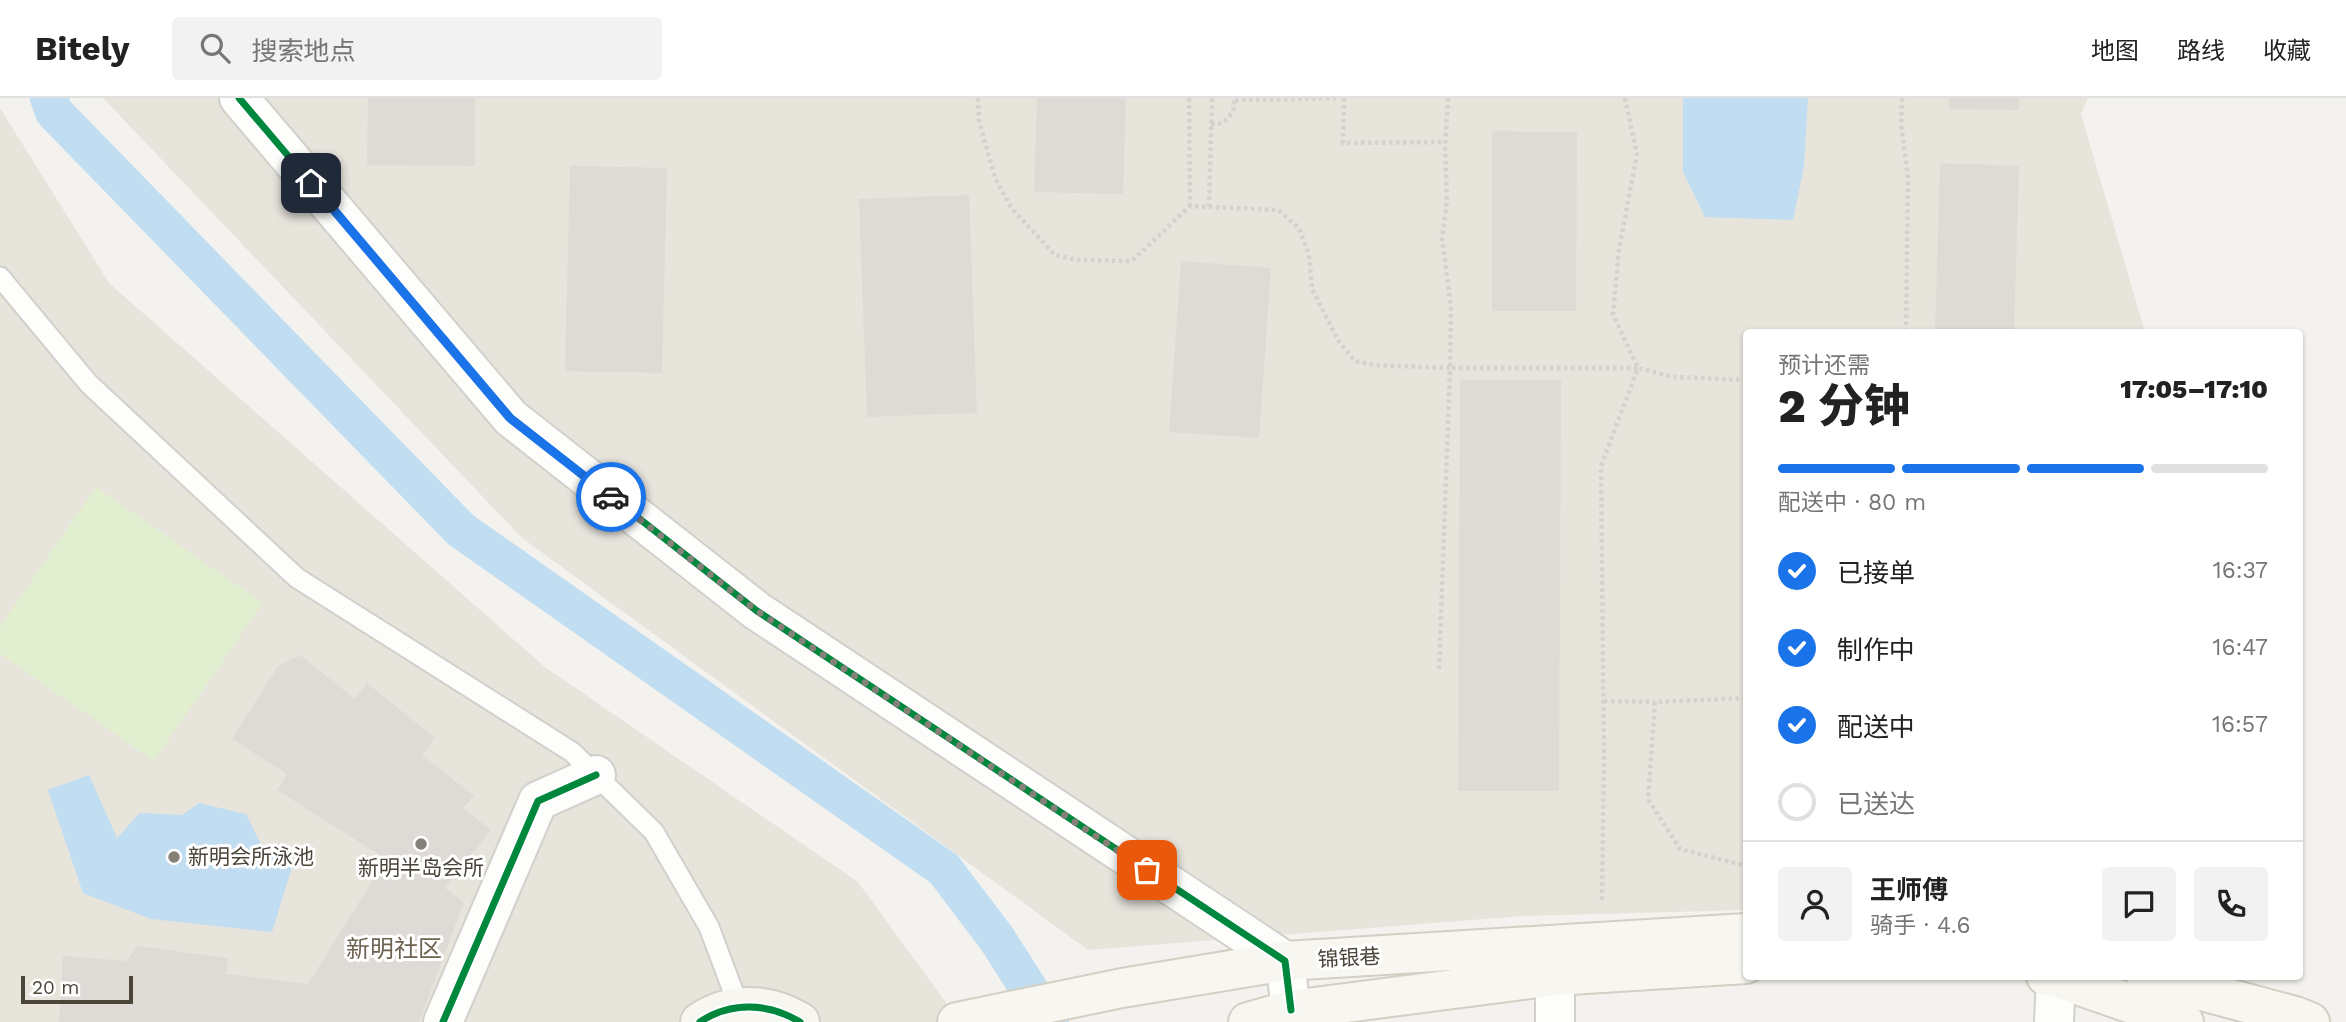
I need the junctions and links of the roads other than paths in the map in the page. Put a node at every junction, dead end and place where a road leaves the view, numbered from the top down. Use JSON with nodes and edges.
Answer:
{"nodes":[{"id":1,"x":239,"y":98,"type":"edge"},
{"id":2,"x":0,"y":278,"type":"edge"},
{"id":3,"x":596,"y":775,"type":"junction"},
{"id":4,"x":1743,"y":933,"type":"edge"},
{"id":5,"x":1285,"y":961,"type":"junction"},
{"id":6,"x":1554,"y":961,"type":"junction"},
{"id":7,"x":1743,"y":964,"type":"edge"},
{"id":8,"x":2053,"y":980,"type":"edge"},
{"id":9,"x":2062,"y":980,"type":"edge"},
{"id":10,"x":2161,"y":980,"type":"edge"},
{"id":11,"x":739,"y":1007,"type":"junction"},
{"id":12,"x":1291,"y":1010,"type":"junction"},
{"id":13,"x":443,"y":1022,"type":"edge"},
{"id":14,"x":700,"y":1022,"type":"edge"},
{"id":15,"x":800,"y":1022,"type":"edge"},
{"id":16,"x":957,"y":1022,"type":"edge"},
{"id":17,"x":1248,"y":1022,"type":"edge"},
{"id":18,"x":1556,"y":1022,"type":"edge"},
{"id":19,"x":2054,"y":1022,"type":"edge"},
{"id":20,"x":2183,"y":1022,"type":"edge"},
{"id":21,"x":2310,"y":1022,"type":"edge"}],
"edges":[{"from":1,"to":5,"type":"street"},
{"from":2,"to":3,"type":"lane"},
{"from":3,"to":11,"type":"lane"},
{"from":3,"to":13,"type":"street"},
{"from":4,"to":6,"type":"main road","name":"锦银巷"},
{"from":5,"to":6,"type":"main road","name":"锦银巷"},
{"from":5,"to":12,"type":"street"},
{"from":5,"to":16,"type":"main road","name":"锦银巷"},
{"from":6,"to":7,"type":"main road","name":"锦银巷"},
{"from":6,"to":12,"type":"main road","name":"锦银巷"},
{"from":6,"to":18,"type":"street"},
{"from":8,"to":19,"type":"street"},
{"from":9,"to":20,"type":"main road"},
{"from":10,"to":21,"type":"main road"},
{"from":11,"to":14,"type":"main road"},
{"from":11,"to":15,"type":"main road"},
{"from":12,"to":17,"type":"main road","name":"锦银巷"}]}
